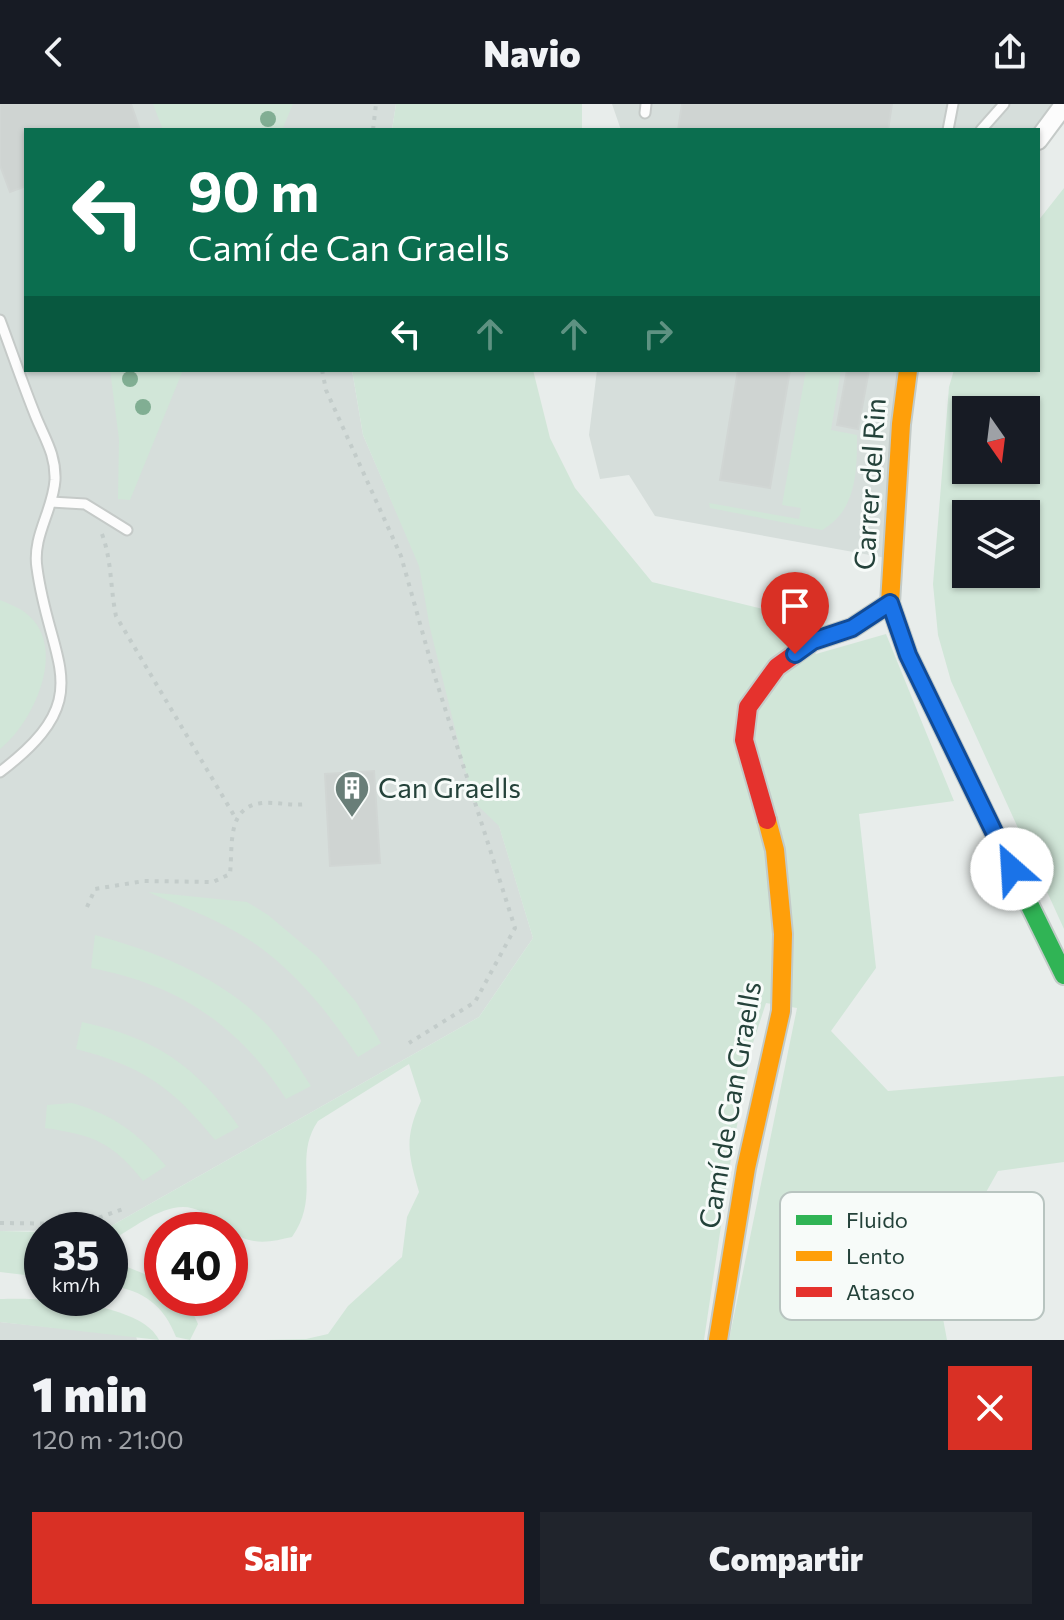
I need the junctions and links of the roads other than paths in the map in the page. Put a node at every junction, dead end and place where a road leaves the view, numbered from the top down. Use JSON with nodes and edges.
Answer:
{"nodes":[{"id":1,"x":953,"y":104,"type":"edge"},
{"id":2,"x":1004,"y":104,"type":"edge"},
{"id":3,"x":1064,"y":105,"type":"edge"},
{"id":4,"x":948,"y":128,"type":"edge"},
{"id":5,"x":983,"y":128,"type":"edge"},
{"id":6,"x":1040,"y":137,"type":"edge"},
{"id":7,"x":0,"y":320,"type":"edge"},
{"id":8,"x":908,"y":372,"type":"edge"},
{"id":9,"x":51,"y":502,"type":"junction"},
{"id":10,"x":127,"y":530,"type":"dead end"},
{"id":11,"x":890,"y":603,"type":"junction"},
{"id":12,"x":0,"y":772,"type":"edge"},
{"id":13,"x":1064,"y":975,"type":"edge"},
{"id":14,"x":718,"y":1340,"type":"edge"}],
"edges":[{"from":1,"to":4,"type":"lane"},
{"from":2,"to":5,"type":"lane"},
{"from":3,"to":6,"type":"street"},
{"from":7,"to":9,"type":"lane"},
{"from":8,"to":11,"type":"street","name":"Carrer del Rin"},
{"from":9,"to":10,"type":"lane"},
{"from":9,"to":12,"type":"lane"},
{"from":11,"to":13,"type":"street"},
{"from":11,"to":14,"type":"street","name":"Camí de Can Graells"}]}
